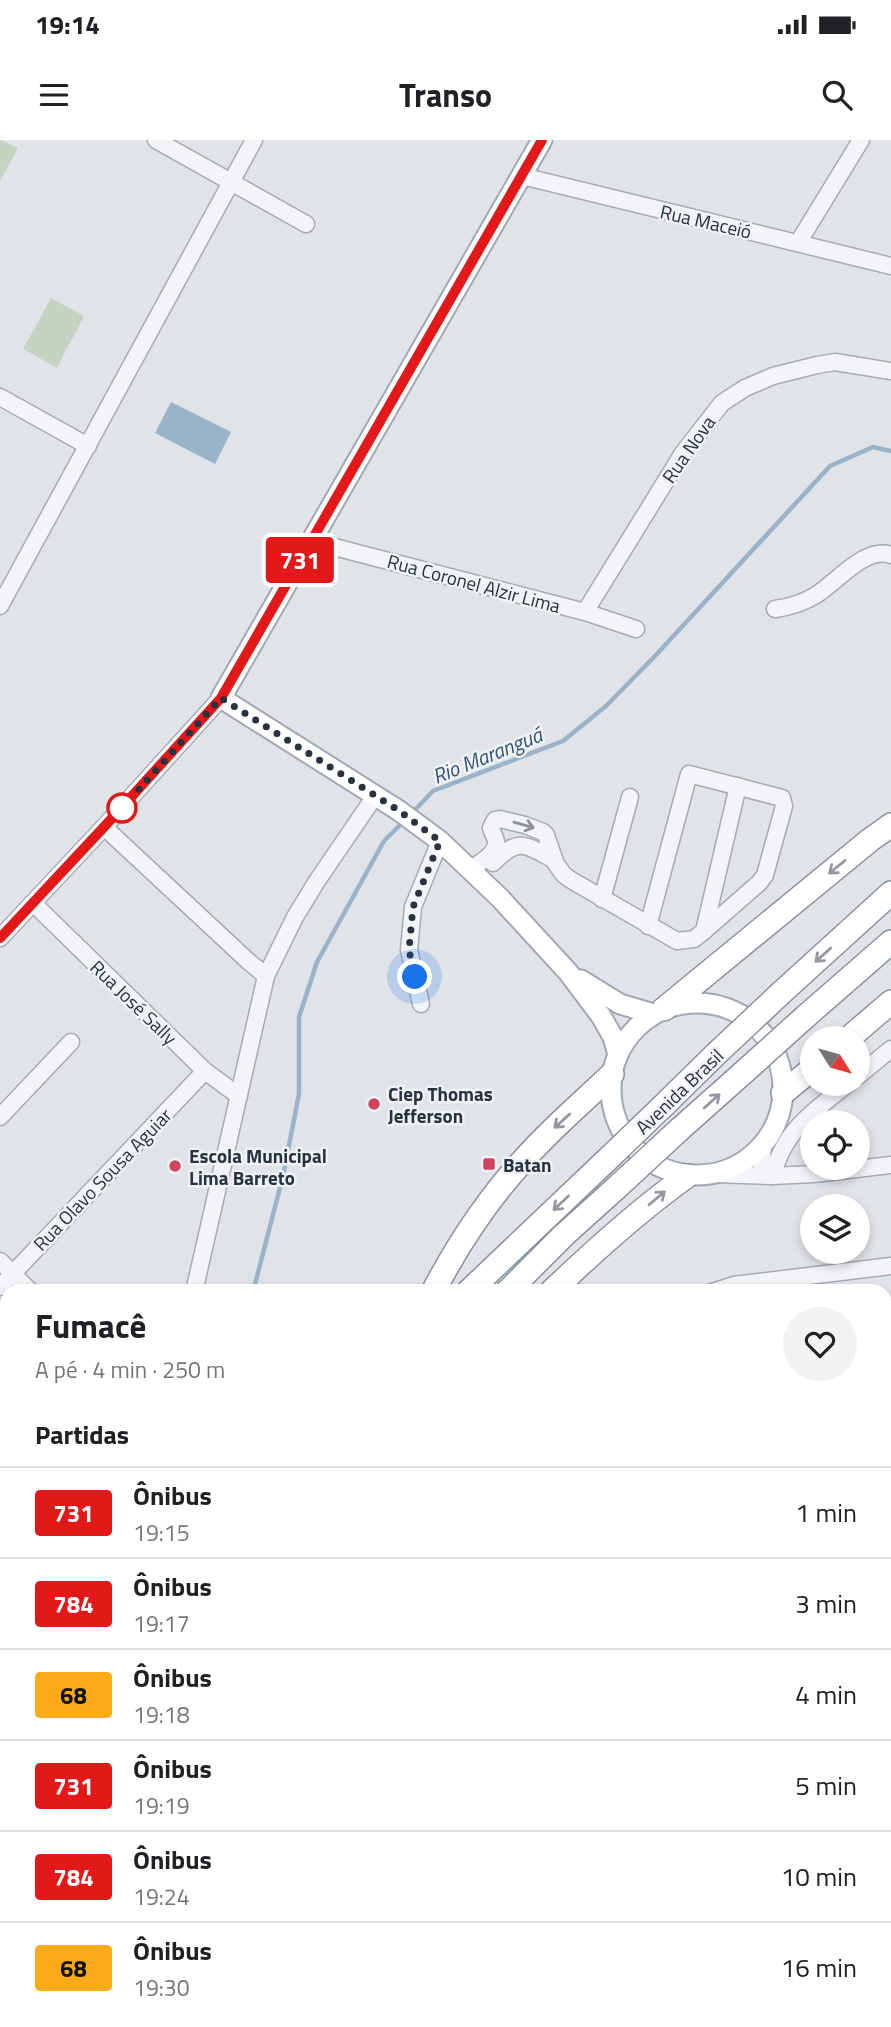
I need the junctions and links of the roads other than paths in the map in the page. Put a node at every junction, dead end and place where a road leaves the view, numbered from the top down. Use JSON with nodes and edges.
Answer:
{"nodes":[{"id":1,"x":156,"y":140,"type":"edge"},
{"id":2,"x":254,"y":140,"type":"edge"},
{"id":3,"x":542,"y":140,"type":"edge"},
{"id":4,"x":861,"y":140,"type":"edge"},
{"id":5,"x":522,"y":176,"type":"junction"},
{"id":6,"x":231,"y":182,"type":"junction"},
{"id":7,"x":306,"y":224,"type":"dead end"},
{"id":8,"x":798,"y":243,"type":"junction"},
{"id":9,"x":891,"y":266,"type":"edge"},
{"id":10,"x":891,"y":371,"type":"edge"},
{"id":11,"x":0,"y":397,"type":"edge"},
{"id":12,"x":88,"y":446,"type":"junction"},
{"id":13,"x":311,"y":541,"type":"junction"},
{"id":14,"x":891,"y":555,"type":"edge"},
{"id":15,"x":0,"y":606,"type":"edge"},
{"id":16,"x":775,"y":609,"type":"dead end"},
{"id":17,"x":585,"y":612,"type":"junction"},
{"id":18,"x":636,"y":629,"type":"dead end"},
{"id":19,"x":221,"y":698,"type":"junction"},
{"id":20,"x":738,"y":786,"type":"junction"},
{"id":21,"x":375,"y":796,"type":"junction"},
{"id":22,"x":630,"y":797,"type":"dead end"},
{"id":23,"x":891,"y":825,"type":"edge"},
{"id":24,"x":104,"y":827,"type":"junction"},
{"id":25,"x":440,"y":841,"type":"junction"},
{"id":26,"x":554,"y":860,"type":"junction"},
{"id":27,"x":475,"y":873,"type":"junction"},
{"id":28,"x":891,"y":892,"type":"edge"},
{"id":29,"x":602,"y":898,"type":"junction"},
{"id":30,"x":33,"y":904,"type":"junction"},
{"id":31,"x":648,"y":926,"type":"junction"},
{"id":32,"x":704,"y":931,"type":"junction"},
{"id":33,"x":0,"y":938,"type":"edge"},
{"id":34,"x":891,"y":942,"type":"edge"},
{"id":35,"x":568,"y":972,"type":"junction"},
{"id":36,"x":267,"y":976,"type":"junction"},
{"id":37,"x":891,"y":1002,"type":"edge"},
{"id":38,"x":421,"y":1004,"type":"dead end"},
{"id":39,"x":659,"y":1012,"type":"junction"},
{"id":40,"x":863,"y":1026,"type":"edge"},
{"id":41,"x":71,"y":1042,"type":"dead end"},
{"id":42,"x":891,"y":1049,"type":"edge"},
{"id":43,"x":615,"y":1064,"type":"junction"},
{"id":44,"x":870,"y":1066,"type":"edge"},
{"id":45,"x":205,"y":1071,"type":"junction"},
{"id":46,"x":800,"y":1079,"type":"edge"},
{"id":47,"x":783,"y":1093,"type":"junction"},
{"id":48,"x":239,"y":1096,"type":"junction"},
{"id":49,"x":834,"y":1096,"type":"edge"},
{"id":50,"x":0,"y":1117,"type":"edge"},
{"id":51,"x":763,"y":1145,"type":"junction"},
{"id":52,"x":891,"y":1165,"type":"edge"},
{"id":53,"x":715,"y":1174,"type":"junction"},
{"id":54,"x":766,"y":1175,"type":"junction"},
{"id":55,"x":687,"y":1176,"type":"junction"},
{"id":56,"x":0,"y":1261,"type":"edge"},
{"id":57,"x":891,"y":1266,"type":"edge"},
{"id":58,"x":13,"y":1273,"type":"junction"},
{"id":59,"x":819,"y":1274,"type":"junction"},
{"id":60,"x":3,"y":1284,"type":"edge"},
{"id":61,"x":23,"y":1284,"type":"edge"},
{"id":62,"x":196,"y":1284,"type":"edge"},
{"id":63,"x":438,"y":1284,"type":"edge"},
{"id":64,"x":476,"y":1284,"type":"edge"},
{"id":65,"x":515,"y":1284,"type":"edge"},
{"id":66,"x":560,"y":1284,"type":"edge"},
{"id":67,"x":762,"y":1284,"type":"edge"},
{"id":68,"x":819,"y":1284,"type":"edge"}],
"edges":[{"from":1,"to":6,"type":"street"},
{"from":2,"to":6,"type":"street"},
{"from":3,"to":5,"type":"main road"},
{"from":4,"to":8,"type":"street"},
{"from":5,"to":8,"type":"street","name":"Rua Maceió"},
{"from":5,"to":13,"type":"main road"},
{"from":6,"to":7,"type":"street"},
{"from":6,"to":12,"type":"street"},
{"from":8,"to":9,"type":"street","name":"Rua Maceió"},
{"from":10,"to":17,"type":"street","name":"Rua Nova"},
{"from":11,"to":12,"type":"street"},
{"from":12,"to":15,"type":"street"},
{"from":13,"to":17,"type":"street","name":"Rua Coronel Alzir Lima"},
{"from":13,"to":19,"type":"main road"},
{"from":14,"to":16,"type":"street"},
{"from":17,"to":18,"type":"street","name":"Rua Coronel Alzir Lima"},
{"from":19,"to":21,"type":"main road"},
{"from":19,"to":24,"type":"street"},
{"from":20,"to":31,"type":"street"},
{"from":20,"to":32,"type":"street"},
{"from":20,"to":32,"type":"street"},
{"from":21,"to":25,"type":"main road"},
{"from":21,"to":36,"type":"street"},
{"from":22,"to":29,"type":"street"},
{"from":23,"to":39,"type":"highway","one_way":true},
{"from":24,"to":30,"type":"street"},
{"from":24,"to":36,"type":"street"},
{"from":25,"to":27,"type":"main road"},
{"from":25,"to":38,"type":"street"},
{"from":26,"to":27,"type":"street"},
{"from":27,"to":26,"type":"street","one_way":true},
{"from":26,"to":29,"type":"street"},
{"from":27,"to":35,"type":"main road"},
{"from":28,"to":64,"type":"highway","name":"Avenida Brasil","one_way":true,"bridge":true},
{"from":29,"to":31,"type":"street"},
{"from":30,"to":33,"type":"street"},
{"from":30,"to":45,"type":"street","name":"Rua José Sally"},
{"from":31,"to":32,"type":"street"},
{"from":65,"to":34,"type":"highway","name":"Avenida Brasil","one_way":true,"bridge":true},
{"from":35,"to":39,"type":"main road"},
{"from":35,"to":43,"type":"main road"},
{"from":36,"to":48,"type":"street"},
{"from":37,"to":40,"type":"highway"},
{"from":39,"to":43,"type":"main road"},
{"from":39,"to":47,"type":"main road"},
{"from":41,"to":50,"type":"street"},
{"from":42,"to":44,"type":"street"},
{"from":43,"to":55,"type":"main road"},
{"from":43,"to":63,"type":"highway","one_way":true},
{"from":45,"to":48,"type":"street","name":"Rua José Sally"},
{"from":45,"to":58,"type":"street","name":"Rua Olavo Sousa Aguiar"},
{"from":46,"to":47,"type":"highway"},
{"from":47,"to":51,"type":"main road"},
{"from":48,"to":62,"type":"street"},
{"from":49,"to":54,"type":"street"},
{"from":51,"to":53,"type":"main road"},
{"from":51,"to":54,"type":"street"},
{"from":52,"to":54,"type":"street"},
{"from":53,"to":54,"type":"street"},
{"from":53,"to":55,"type":"main road"},
{"from":66,"to":55,"type":"highway","one_way":true},
{"from":56,"to":58,"type":"street"},
{"from":57,"to":59,"type":"street"},
{"from":58,"to":60,"type":"street","name":"Rua Olavo Sousa Aguiar"},
{"from":58,"to":61,"type":"street"},
{"from":59,"to":67,"type":"street"},
{"from":59,"to":68,"type":"street"}]}
